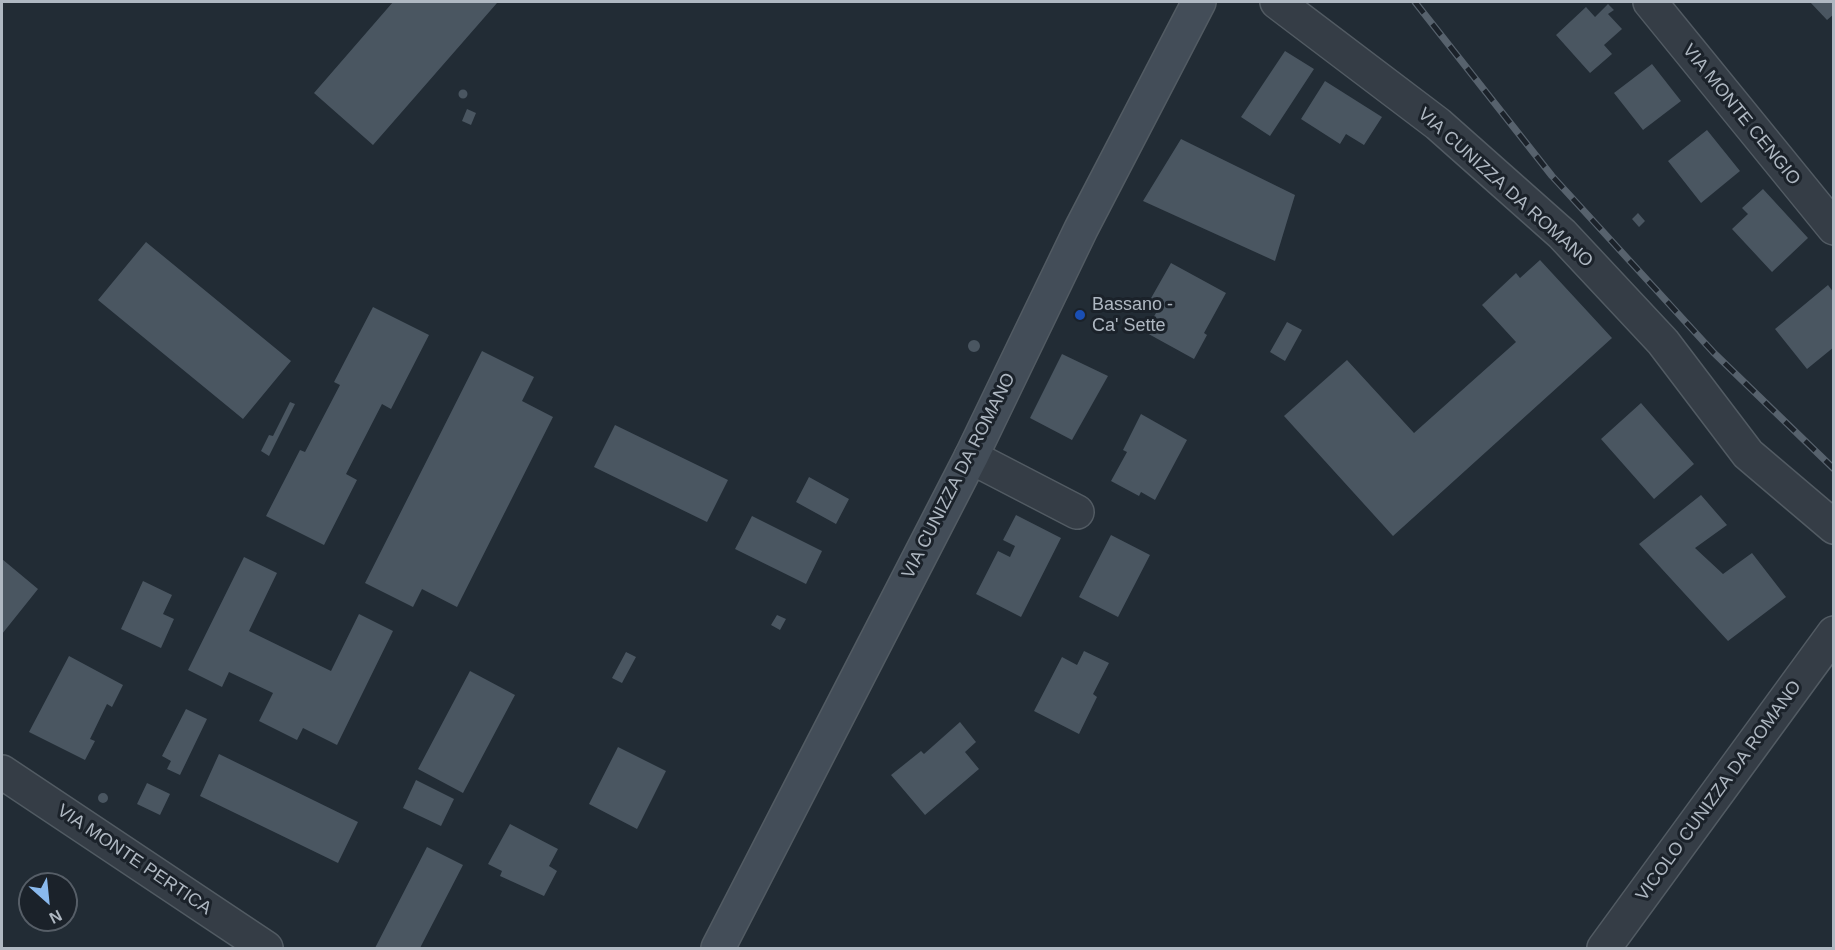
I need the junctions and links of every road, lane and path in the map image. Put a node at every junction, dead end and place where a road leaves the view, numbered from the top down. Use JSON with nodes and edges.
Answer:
{"nodes":[{"id":1,"x":1199,"y":2,"type":"edge"},
{"id":2,"x":1277,"y":2,"type":"edge"},
{"id":3,"x":1650,"y":2,"type":"edge"},
{"id":4,"x":1833,"y":228,"type":"edge"},
{"id":5,"x":970,"y":457,"type":"junction"},
{"id":6,"x":1077,"y":512,"type":"dead end"},
{"id":7,"x":1833,"y":527,"type":"edge"},
{"id":8,"x":1833,"y":633,"type":"edge"},
{"id":9,"x":2,"y":772,"type":"edge"},
{"id":10,"x":266,"y":948,"type":"edge"},
{"id":11,"x":718,"y":948,"type":"edge"},
{"id":12,"x":1604,"y":948,"type":"edge"}],
"edges":[{"from":1,"to":5,"type":"main road","name":"VIA CUNIZZA DA ROMANO"},
{"from":2,"to":7,"type":"street","name":"VIA CUNIZZA DA ROMANO"},
{"from":3,"to":4,"type":"street","name":"VIA MONTE CENGIO"},
{"from":5,"to":6,"type":"street"},
{"from":5,"to":11,"type":"main road","name":"VIA CUNIZZA DA ROMANO"},
{"from":8,"to":12,"type":"street","name":"VICOLO CUNIZZA DA ROMANO"},
{"from":9,"to":10,"type":"street","name":"VIA MONTE PERTICA"}]}
